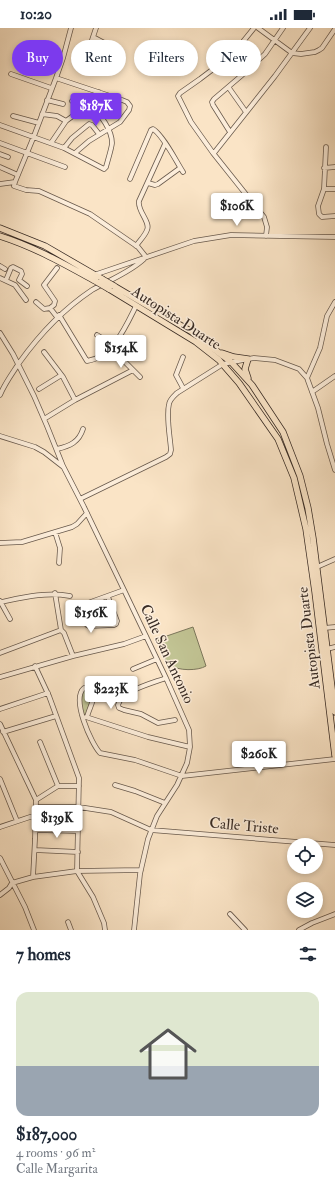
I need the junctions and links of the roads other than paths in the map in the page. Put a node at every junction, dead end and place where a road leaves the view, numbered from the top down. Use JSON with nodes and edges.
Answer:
{"nodes":[{"id":1,"x":71,"y":28,"type":"edge"},
{"id":2,"x":96,"y":28,"type":"edge"},
{"id":3,"x":254,"y":28,"type":"edge"},
{"id":4,"x":258,"y":28,"type":"edge"},
{"id":5,"x":283,"y":28,"type":"edge"},
{"id":6,"x":310,"y":28,"type":"edge"},
{"id":7,"x":335,"y":29,"type":"edge"},
{"id":8,"x":93,"y":37,"type":"junction"},
{"id":9,"x":92,"y":40,"type":"edge"},
{"id":10,"x":99,"y":40,"type":"edge"},
{"id":11,"x":274,"y":40,"type":"junction"},
{"id":12,"x":292,"y":53,"type":"junction"},
{"id":13,"x":11,"y":74,"type":"dead end"},
{"id":14,"x":56,"y":78,"type":"junction"},
{"id":15,"x":52,"y":88,"type":"junction"},
{"id":16,"x":229,"y":88,"type":"junction"},
{"id":17,"x":99,"y":92,"type":"junction"},
{"id":18,"x":47,"y":100,"type":"junction"},
{"id":19,"x":72,"y":101,"type":"dead end"},
{"id":20,"x":63,"y":104,"type":"dead end"},
{"id":21,"x":92,"y":104,"type":"junction"},
{"id":22,"x":246,"y":112,"type":"junction"},
{"id":23,"x":42,"y":114,"type":"junction"},
{"id":24,"x":13,"y":116,"type":"dead end"},
{"id":25,"x":66,"y":121,"type":"junction"},
{"id":26,"x":39,"y":123,"type":"junction"},
{"id":27,"x":0,"y":124,"type":"edge"},
{"id":28,"x":108,"y":129,"type":"junction"},
{"id":29,"x":230,"y":132,"type":"junction"},
{"id":30,"x":99,"y":134,"type":"junction"},
{"id":31,"x":34,"y":136,"type":"junction"},
{"id":32,"x":0,"y":143,"type":"edge"},
{"id":33,"x":51,"y":143,"type":"junction"},
{"id":34,"x":165,"y":144,"type":"junction"},
{"id":35,"x":326,"y":147,"type":"dead end"},
{"id":36,"x":64,"y":148,"type":"junction"},
{"id":37,"x":75,"y":153,"type":"junction"},
{"id":38,"x":214,"y":153,"type":"junction"},
{"id":39,"x":0,"y":154,"type":"edge"},
{"id":40,"x":27,"y":154,"type":"junction"},
{"id":41,"x":8,"y":157,"type":"dead end"},
{"id":42,"x":65,"y":166,"type":"dead end"},
{"id":43,"x":0,"y":167,"type":"edge"},
{"id":44,"x":324,"y":168,"type":"junction"},
{"id":45,"x":335,"y":168,"type":"edge"},
{"id":46,"x":18,"y":175,"type":"junction"},
{"id":47,"x":130,"y":179,"type":"dead end"},
{"id":48,"x":15,"y":182,"type":"junction"},
{"id":49,"x":148,"y":183,"type":"junction"},
{"id":50,"x":0,"y":184,"type":"edge"},
{"id":51,"x":324,"y":189,"type":"junction"},
{"id":52,"x":335,"y":189,"type":"edge"},
{"id":53,"x":335,"y":216,"type":"edge"},
{"id":54,"x":0,"y":228,"type":"edge"},
{"id":55,"x":0,"y":236,"type":"edge"},
{"id":56,"x":266,"y":236,"type":"junction"},
{"id":57,"x":335,"y":237,"type":"edge"},
{"id":58,"x":136,"y":246,"type":"junction"},
{"id":59,"x":146,"y":257,"type":"junction"},
{"id":60,"x":0,"y":266,"type":"edge"},
{"id":61,"x":57,"y":268,"type":"dead end"},
{"id":62,"x":5,"y":269,"type":"dead end"},
{"id":63,"x":94,"y":275,"type":"junction"},
{"id":64,"x":0,"y":278,"type":"edge"},
{"id":65,"x":6,"y":280,"type":"junction"},
{"id":66,"x":98,"y":283,"type":"junction"},
{"id":67,"x":27,"y":286,"type":"dead end"},
{"id":68,"x":111,"y":288,"type":"junction"},
{"id":69,"x":26,"y":300,"type":"dead end"},
{"id":70,"x":36,"y":302,"type":"dead end"},
{"id":71,"x":335,"y":302,"type":"edge"},
{"id":72,"x":136,"y":306,"type":"junction"},
{"id":73,"x":50,"y":308,"type":"junction"},
{"id":74,"x":58,"y":316,"type":"junction"},
{"id":75,"x":0,"y":333,"type":"edge"},
{"id":76,"x":96,"y":335,"type":"dead end"},
{"id":77,"x":112,"y":347,"type":"junction"},
{"id":78,"x":216,"y":350,"type":"junction"},
{"id":79,"x":44,"y":352,"type":"dead end"},
{"id":80,"x":183,"y":357,"type":"dead end"},
{"id":81,"x":248,"y":359,"type":"junction"},
{"id":82,"x":230,"y":362,"type":"junction"},
{"id":83,"x":222,"y":364,"type":"junction"},
{"id":84,"x":18,"y":365,"type":"junction"},
{"id":85,"x":133,"y":370,"type":"junction"},
{"id":86,"x":61,"y":376,"type":"junction"},
{"id":87,"x":335,"y":376,"type":"edge"},
{"id":88,"x":140,"y":378,"type":"dead end"},
{"id":89,"x":307,"y":378,"type":"junction"},
{"id":90,"x":248,"y":380,"type":"junction"},
{"id":91,"x":183,"y":388,"type":"junction"},
{"id":92,"x":39,"y":389,"type":"dead end"},
{"id":93,"x":312,"y":392,"type":"junction"},
{"id":94,"x":0,"y":395,"type":"edge"},
{"id":95,"x":75,"y":400,"type":"junction"},
{"id":96,"x":44,"y":419,"type":"junction"},
{"id":97,"x":83,"y":429,"type":"dead end"},
{"id":98,"x":0,"y":436,"type":"edge"},
{"id":99,"x":57,"y":449,"type":"junction"},
{"id":100,"x":63,"y":466,"type":"junction"},
{"id":101,"x":335,"y":469,"type":"edge"},
{"id":102,"x":80,"y":499,"type":"junction"},
{"id":103,"x":87,"y":513,"type":"junction"},
{"id":104,"x":55,"y":532,"type":"junction"},
{"id":105,"x":0,"y":543,"type":"edge"},
{"id":106,"x":335,"y":559,"type":"edge"},
{"id":107,"x":59,"y":563,"type":"dead end"},
{"id":108,"x":317,"y":567,"type":"junction"},
{"id":109,"x":124,"y":590,"type":"junction"},
{"id":110,"x":55,"y":593,"type":"junction"},
{"id":111,"x":70,"y":596,"type":"dead end"},
{"id":112,"x":108,"y":597,"type":"junction"},
{"id":113,"x":1,"y":601,"type":"edge"},
{"id":114,"x":10,"y":619,"type":"dead end"},
{"id":115,"x":335,"y":627,"type":"edge"},
{"id":116,"x":324,"y":628,"type":"junction"},
{"id":117,"x":61,"y":630,"type":"junction"},
{"id":118,"x":146,"y":636,"type":"junction"},
{"id":119,"x":335,"y":647,"type":"edge"},
{"id":120,"x":327,"y":649,"type":"junction"},
{"id":121,"x":0,"y":653,"type":"edge"},
{"id":122,"x":73,"y":656,"type":"junction"},
{"id":123,"x":157,"y":659,"type":"junction"},
{"id":124,"x":35,"y":666,"type":"junction"},
{"id":125,"x":133,"y":669,"type":"dead end"},
{"id":126,"x":0,"y":677,"type":"edge"},
{"id":127,"x":166,"y":678,"type":"junction"},
{"id":128,"x":48,"y":693,"type":"junction"},
{"id":129,"x":0,"y":709,"type":"edge"},
{"id":130,"x":335,"y":712,"type":"edge"},
{"id":131,"x":56,"y":716,"type":"junction"},
{"id":132,"x":82,"y":716,"type":"junction"},
{"id":133,"x":87,"y":717,"type":"junction"},
{"id":134,"x":175,"y":720,"type":"dead end"},
{"id":135,"x":0,"y":724,"type":"edge"},
{"id":136,"x":3,"y":732,"type":"junction"},
{"id":137,"x":40,"y":742,"type":"dead end"},
{"id":138,"x":190,"y":747,"type":"junction"},
{"id":139,"x":335,"y":757,"type":"edge"},
{"id":140,"x":182,"y":776,"type":"junction"},
{"id":141,"x":0,"y":779,"type":"edge"},
{"id":142,"x":58,"y":786,"type":"junction"},
{"id":143,"x":79,"y":786,"type":"junction"},
{"id":144,"x":115,"y":786,"type":"dead end"},
{"id":145,"x":36,"y":800,"type":"junction"},
{"id":146,"x":165,"y":803,"type":"junction"},
{"id":147,"x":36,"y":807,"type":"junction"},
{"id":148,"x":79,"y":807,"type":"junction"},
{"id":149,"x":36,"y":815,"type":"junction"},
{"id":150,"x":17,"y":821,"type":"junction"},
{"id":151,"x":0,"y":827,"type":"edge"},
{"id":152,"x":36,"y":830,"type":"junction"},
{"id":153,"x":151,"y":830,"type":"junction"},
{"id":154,"x":78,"y":831,"type":"junction"},
{"id":155,"x":335,"y":845,"type":"edge"},
{"id":156,"x":35,"y":850,"type":"junction"},
{"id":157,"x":78,"y":852,"type":"junction"},
{"id":158,"x":0,"y":858,"type":"edge"},
{"id":159,"x":141,"y":870,"type":"junction"},
{"id":160,"x":77,"y":871,"type":"junction"},
{"id":161,"x":33,"y":877,"type":"junction"},
{"id":162,"x":12,"y":883,"type":"junction"},
{"id":163,"x":0,"y":895,"type":"edge"},
{"id":164,"x":230,"y":914,"type":"dead end"},
{"id":165,"x":335,"y":914,"type":"edge"},
{"id":166,"x":68,"y":922,"type":"dead end"},
{"id":167,"x":34,"y":930,"type":"edge"},
{"id":168,"x":71,"y":930,"type":"edge"},
{"id":169,"x":105,"y":930,"type":"edge"},
{"id":170,"x":134,"y":930,"type":"edge"},
{"id":171,"x":245,"y":930,"type":"edge"},
{"id":172,"x":299,"y":930,"type":"edge"}],
"edges":[{"from":1,"to":14,"type":"street"},
{"from":2,"to":8,"type":"street"},
{"from":3,"to":38,"type":"street"},
{"from":4,"to":11,"type":"street"},
{"from":5,"to":11,"type":"street"},
{"from":6,"to":12,"type":"street"},
{"from":7,"to":12,"type":"street"},
{"from":8,"to":9,"type":"street"},
{"from":8,"to":10,"type":"street"},
{"from":11,"to":12,"type":"street"},
{"from":11,"to":16,"type":"street"},
{"from":12,"to":22,"type":"street"},
{"from":13,"to":15,"type":"street"},
{"from":14,"to":15,"type":"street"},
{"from":14,"to":17,"type":"street"},
{"from":15,"to":18,"type":"street"},
{"from":16,"to":22,"type":"street"},
{"from":16,"to":29,"type":"street"},
{"from":17,"to":21,"type":"street"},
{"from":17,"to":28,"type":"street"},
{"from":18,"to":20,"type":"street"},
{"from":18,"to":23,"type":"street"},
{"from":19,"to":21,"type":"street"},
{"from":21,"to":25,"type":"street"},
{"from":21,"to":28,"type":"street"},
{"from":22,"to":29,"type":"street"},
{"from":23,"to":25,"type":"street"},
{"from":23,"to":26,"type":"street"},
{"from":24,"to":26,"type":"street"},
{"from":25,"to":33,"type":"street"},
{"from":26,"to":31,"type":"street"},
{"from":27,"to":31,"type":"street"},
{"from":28,"to":30,"type":"street"},
{"from":28,"to":37,"type":"street"},
{"from":29,"to":38,"type":"street"},
{"from":30,"to":36,"type":"street"},
{"from":30,"to":37,"type":"street"},
{"from":31,"to":33,"type":"street"},
{"from":31,"to":40,"type":"street"},
{"from":32,"to":40,"type":"street"},
{"from":33,"to":36,"type":"street"},
{"from":34,"to":47,"type":"street"},
{"from":34,"to":49,"type":"street"},
{"from":34,"to":49,"type":"street"},
{"from":35,"to":44,"type":"street"},
{"from":36,"to":37,"type":"street"},
{"from":38,"to":56,"type":"street"},
{"from":39,"to":41,"type":"street"},
{"from":40,"to":42,"type":"street"},
{"from":40,"to":46,"type":"street"},
{"from":43,"to":46,"type":"street"},
{"from":44,"to":45,"type":"street"},
{"from":44,"to":51,"type":"street"},
{"from":46,"to":48,"type":"street"},
{"from":48,"to":50,"type":"street"},
{"from":48,"to":58,"type":"street"},
{"from":49,"to":58,"type":"street"},
{"from":51,"to":52,"type":"street"},
{"from":51,"to":53,"type":"street"},
{"from":54,"to":63,"type":"highway"},
{"from":55,"to":66,"type":"highway"},
{"from":56,"to":57,"type":"street"},
{"from":56,"to":59,"type":"street"},
{"from":58,"to":59,"type":"street"},
{"from":59,"to":63,"type":"street"},
{"from":59,"to":66,"type":"street"},
{"from":60,"to":62,"type":"street"},
{"from":61,"to":73,"type":"street"},
{"from":63,"to":66,"type":"highway"},
{"from":64,"to":65,"type":"street"},
{"from":65,"to":67,"type":"street"},
{"from":65,"to":69,"type":"street"},
{"from":66,"to":68,"type":"highway","bridge":true},
{"from":66,"to":74,"type":"street"},
{"from":68,"to":72,"type":"highway","name":"Autopista Duarte"},
{"from":68,"to":78,"type":"highway","name":"Autopista Duarte"},
{"from":70,"to":73,"type":"street"},
{"from":71,"to":89,"type":"street"},
{"from":72,"to":77,"type":"street"},
{"from":72,"to":83,"type":"highway","name":"Autopista Duarte"},
{"from":73,"to":74,"type":"street"},
{"from":74,"to":77,"type":"street"},
{"from":74,"to":84,"type":"street"},
{"from":75,"to":84,"type":"street","name":"Calle San Antonio"},
{"from":76,"to":77,"type":"street"},
{"from":77,"to":85,"type":"street"},
{"from":78,"to":81,"type":"highway"},
{"from":78,"to":82,"type":"highway","name":"Autopista Duarte"},
{"from":79,"to":86,"type":"street"},
{"from":80,"to":91,"type":"street"},
{"from":81,"to":82,"type":"street"},
{"from":81,"to":89,"type":"street"},
{"from":81,"to":90,"type":"highway"},
{"from":82,"to":83,"type":"street"},
{"from":82,"to":90,"type":"highway","name":"Autopista Duarte"},
{"from":83,"to":91,"type":"street"},
{"from":83,"to":139,"type":"highway","name":"Autopista Duarte"},
{"from":84,"to":94,"type":"street"},
{"from":84,"to":96,"type":"street","name":"Calle San Antonio"},
{"from":85,"to":88,"type":"street"},
{"from":85,"to":95,"type":"street"},
{"from":86,"to":92,"type":"street"},
{"from":86,"to":95,"type":"street"},
{"from":87,"to":93,"type":"street"},
{"from":89,"to":93,"type":"street"},
{"from":90,"to":108,"type":"highway","name":"Autopista Duarte"},
{"from":91,"to":102,"type":"street"},
{"from":93,"to":101,"type":"street"},
{"from":95,"to":96,"type":"street"},
{"from":96,"to":99,"type":"street","name":"Calle San Antonio"},
{"from":97,"to":99,"type":"street"},
{"from":98,"to":100,"type":"street"},
{"from":99,"to":100,"type":"street","name":"Calle San Antonio"},
{"from":100,"to":102,"type":"street","name":"Calle San Antonio"},
{"from":102,"to":103,"type":"street","name":"Calle San Antonio"},
{"from":103,"to":104,"type":"street"},
{"from":103,"to":109,"type":"street","name":"Calle San Antonio"},
{"from":104,"to":105,"type":"street"},
{"from":104,"to":107,"type":"street"},
{"from":106,"to":108,"type":"street"},
{"from":108,"to":116,"type":"highway","name":"Autopista Duarte"},
{"from":109,"to":112,"type":"street"},
{"from":109,"to":118,"type":"street","name":"Calle San Antonio"},
{"from":110,"to":111,"type":"street"},
{"from":110,"to":113,"type":"street"},
{"from":110,"to":117,"type":"street"},
{"from":112,"to":112,"type":"street"},
{"from":113,"to":114,"type":"street"},
{"from":115,"to":116,"type":"street"},
{"from":116,"to":120,"type":"highway","name":"Autopista Duarte"},
{"from":117,"to":121,"type":"street"},
{"from":117,"to":122,"type":"street"},
{"from":118,"to":122,"type":"street"},
{"from":118,"to":123,"type":"street","name":"Calle San Antonio"},
{"from":119,"to":120,"type":"street"},
{"from":120,"to":130,"type":"highway","name":"Autopista Duarte"},
{"from":122,"to":124,"type":"street"},
{"from":123,"to":125,"type":"street"},
{"from":123,"to":127,"type":"street","name":"Calle San Antonio"},
{"from":124,"to":126,"type":"street"},
{"from":124,"to":128,"type":"street"},
{"from":127,"to":134,"type":"street"},
{"from":127,"to":138,"type":"street","name":"Calle San Antonio"},
{"from":128,"to":129,"type":"street"},
{"from":128,"to":131,"type":"street"},
{"from":131,"to":136,"type":"street"},
{"from":131,"to":143,"type":"street"},
{"from":132,"to":133,"type":"street"},
{"from":132,"to":133,"type":"street"},
{"from":132,"to":140,"type":"street"},
{"from":133,"to":138,"type":"street"},
{"from":135,"to":136,"type":"street"},
{"from":136,"to":145,"type":"street"},
{"from":137,"to":142,"type":"street"},
{"from":138,"to":140,"type":"street","name":"Calle San Antonio"},
{"from":139,"to":140,"type":"street"},
{"from":140,"to":146,"type":"street","name":"Calle San Antonio"},
{"from":141,"to":150,"type":"street"},
{"from":142,"to":143,"type":"street"},
{"from":142,"to":145,"type":"street"},
{"from":143,"to":148,"type":"street"},
{"from":144,"to":146,"type":"street"},
{"from":145,"to":147,"type":"street"},
{"from":146,"to":153,"type":"street","name":"Calle San Antonio"},
{"from":147,"to":148,"type":"street","name":"Calle Triste"},
{"from":147,"to":149,"type":"street"},
{"from":148,"to":153,"type":"street","name":"Calle Triste"},
{"from":148,"to":154,"type":"street"},
{"from":149,"to":150,"type":"street"},
{"from":149,"to":152,"type":"street"},
{"from":150,"to":151,"type":"street"},
{"from":152,"to":154,"type":"street"},
{"from":152,"to":156,"type":"street"},
{"from":153,"to":155,"type":"street","name":"Calle Triste"},
{"from":153,"to":159,"type":"street","name":"Calle San Antonio"},
{"from":154,"to":157,"type":"street"},
{"from":156,"to":157,"type":"street"},
{"from":156,"to":161,"type":"street"},
{"from":157,"to":160,"type":"street"},
{"from":158,"to":162,"type":"street"},
{"from":159,"to":160,"type":"street"},
{"from":159,"to":170,"type":"street","name":"Calle San Antonio"},
{"from":160,"to":161,"type":"street"},
{"from":160,"to":169,"type":"street"},
{"from":161,"to":162,"type":"street"},
{"from":162,"to":163,"type":"street"},
{"from":162,"to":167,"type":"street"},
{"from":164,"to":171,"type":"street"},
{"from":165,"to":172,"type":"street"},
{"from":166,"to":168,"type":"street"}]}
